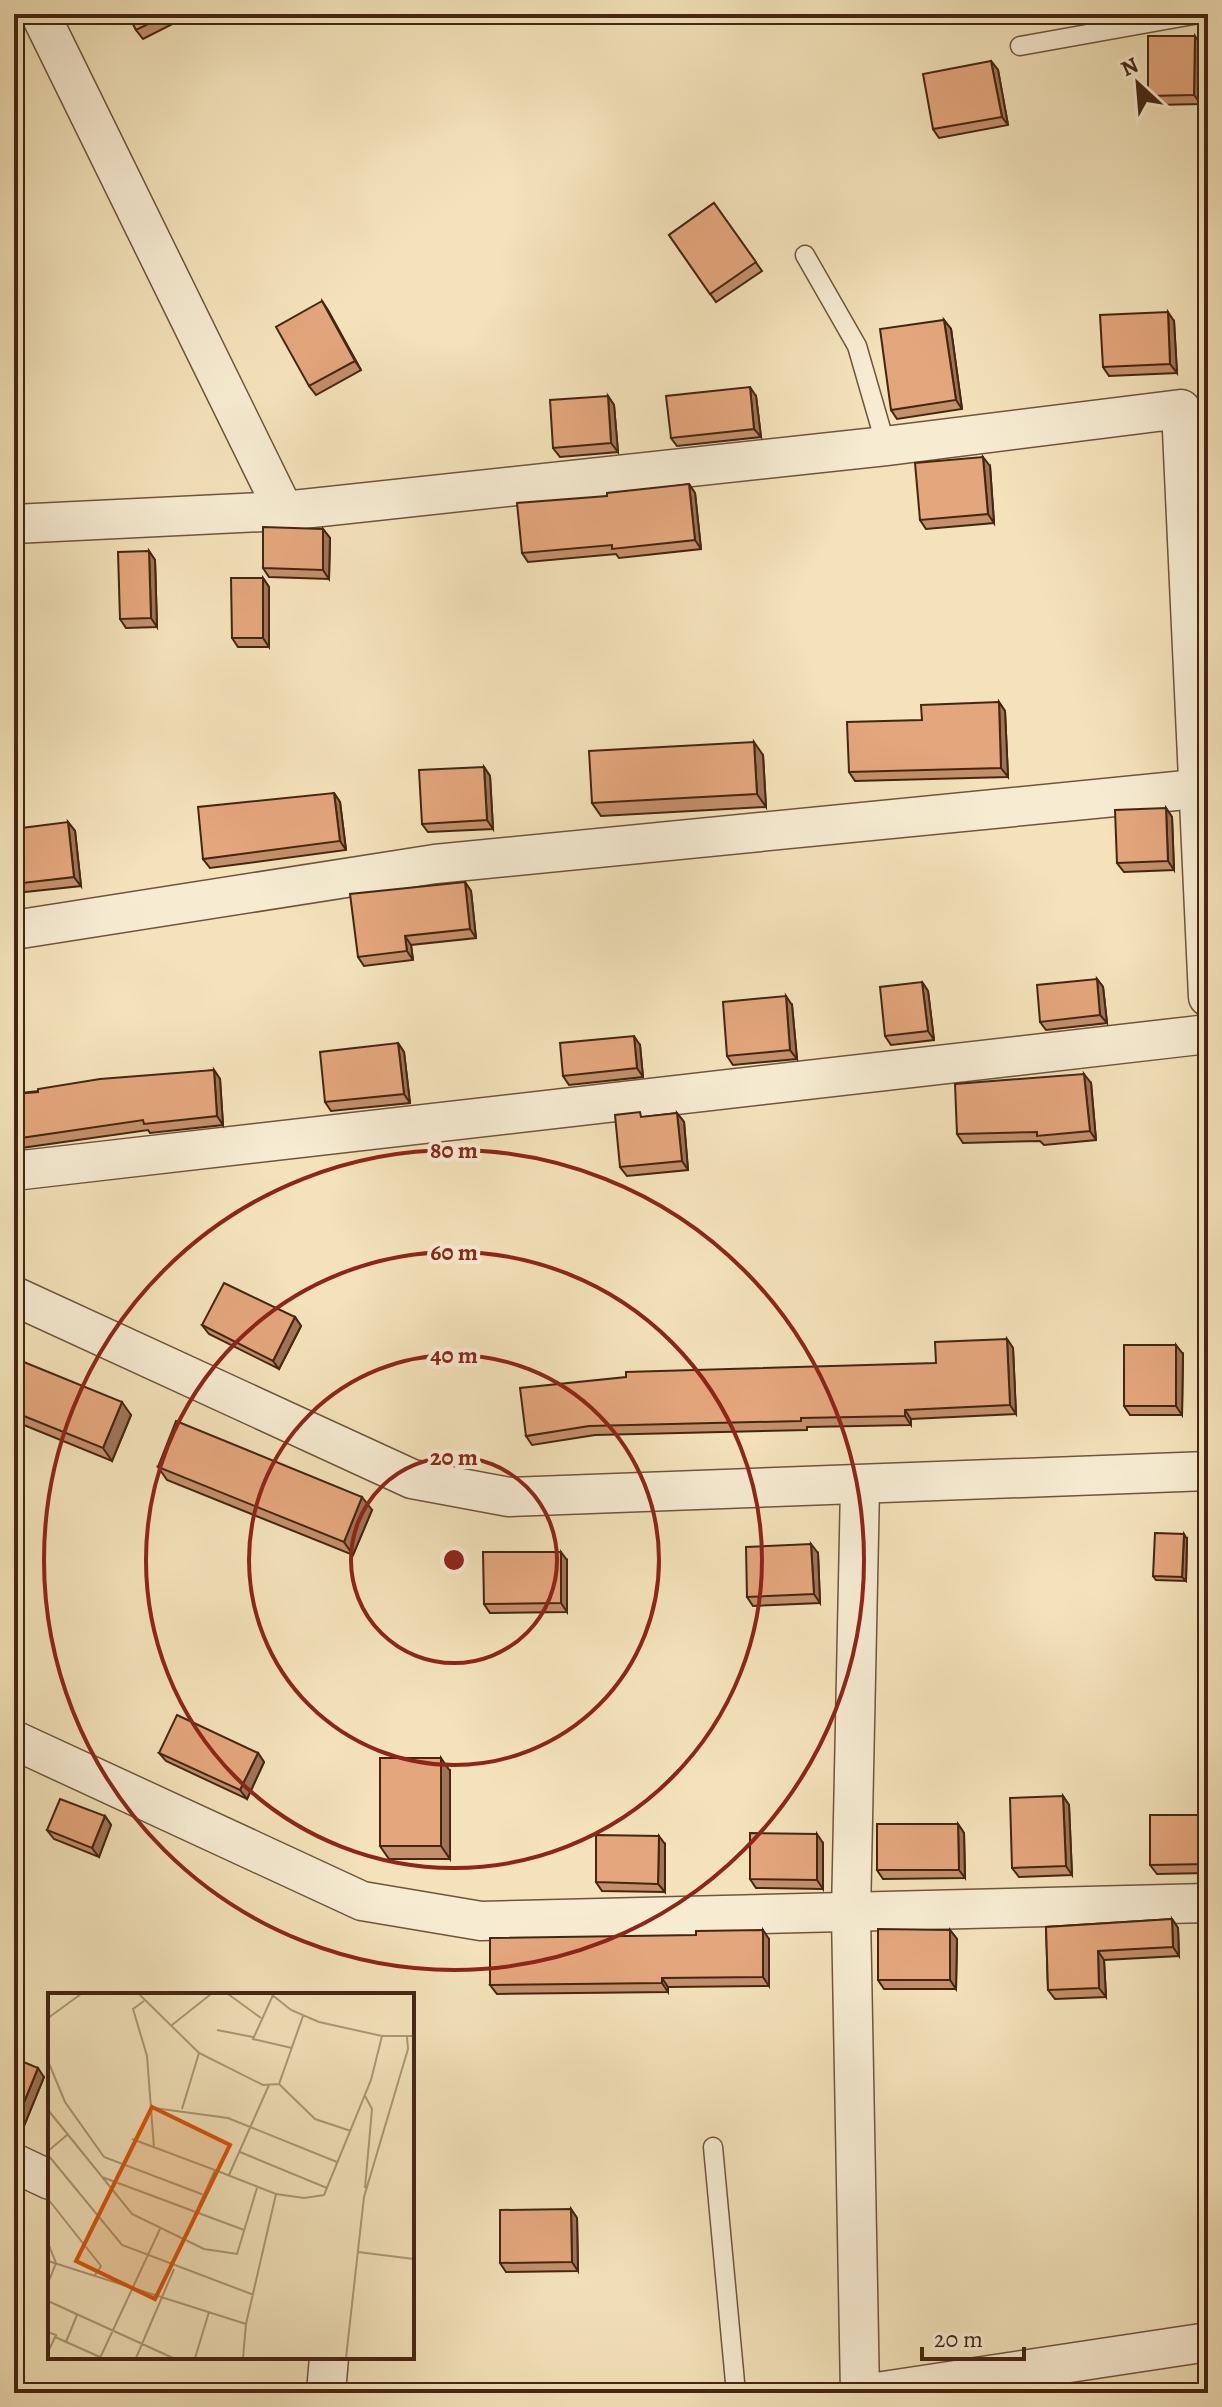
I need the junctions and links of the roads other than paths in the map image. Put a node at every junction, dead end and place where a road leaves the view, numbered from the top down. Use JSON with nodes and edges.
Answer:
{"nodes":[{"id":1,"x":40,"y":14,"type":"edge"},
{"id":2,"x":1199,"y":14,"type":"edge"},
{"id":3,"x":1020,"y":46,"type":"dead end"},
{"id":4,"x":805,"y":255,"type":"dead end"},
{"id":5,"x":1194,"y":408,"type":"edge"},
{"id":6,"x":886,"y":446,"type":"junction"},
{"id":7,"x":284,"y":511,"type":"junction"},
{"id":8,"x":14,"y":524,"type":"edge"},
{"id":9,"x":1196,"y":789,"type":"junction"},
{"id":10,"x":14,"y":930,"type":"edge"},
{"id":11,"x":1208,"y":997,"type":"edge"},
{"id":12,"x":1208,"y":1034,"type":"edge"},
{"id":13,"x":14,"y":1171,"type":"edge"},
{"id":14,"x":14,"y":1296,"type":"edge"},
{"id":15,"x":1208,"y":1471,"type":"edge"},
{"id":16,"x":860,"y":1487,"type":"junction"},
{"id":17,"x":14,"y":1740,"type":"edge"},
{"id":18,"x":1208,"y":1903,"type":"edge"},
{"id":19,"x":851,"y":1914,"type":"junction"},
{"id":20,"x":713,"y":2147,"type":"dead end"},
{"id":21,"x":14,"y":2163,"type":"edge"},
{"id":22,"x":48,"y":2179,"type":"edge"},
{"id":23,"x":1208,"y":2342,"type":"edge"},
{"id":24,"x":329,"y":2359,"type":"edge"},
{"id":25,"x":326,"y":2393,"type":"edge"},
{"id":26,"x":736,"y":2393,"type":"edge"},
{"id":27,"x":860,"y":2393,"type":"edge"},
{"id":28,"x":870,"y":2393,"type":"edge"}],
"edges":[{"from":1,"to":7,"type":"street"},
{"from":2,"to":3,"type":"lane"},
{"from":4,"to":6,"type":"lane"},
{"from":5,"to":6,"type":"street"},
{"from":5,"to":9,"type":"street"},
{"from":6,"to":7,"type":"street"},
{"from":7,"to":8,"type":"street"},
{"from":9,"to":10,"type":"street"},
{"from":9,"to":11,"type":"street"},
{"from":12,"to":13,"type":"street"},
{"from":14,"to":16,"type":"street"},
{"from":15,"to":16,"type":"street"},
{"from":16,"to":19,"type":"street"},
{"from":17,"to":19,"type":"street"},
{"from":18,"to":19,"type":"street"},
{"from":19,"to":27,"type":"street"},
{"from":20,"to":26,"type":"lane"},
{"from":21,"to":22,"type":"street"},
{"from":23,"to":28,"type":"street"},
{"from":24,"to":25,"type":"street"}]}
